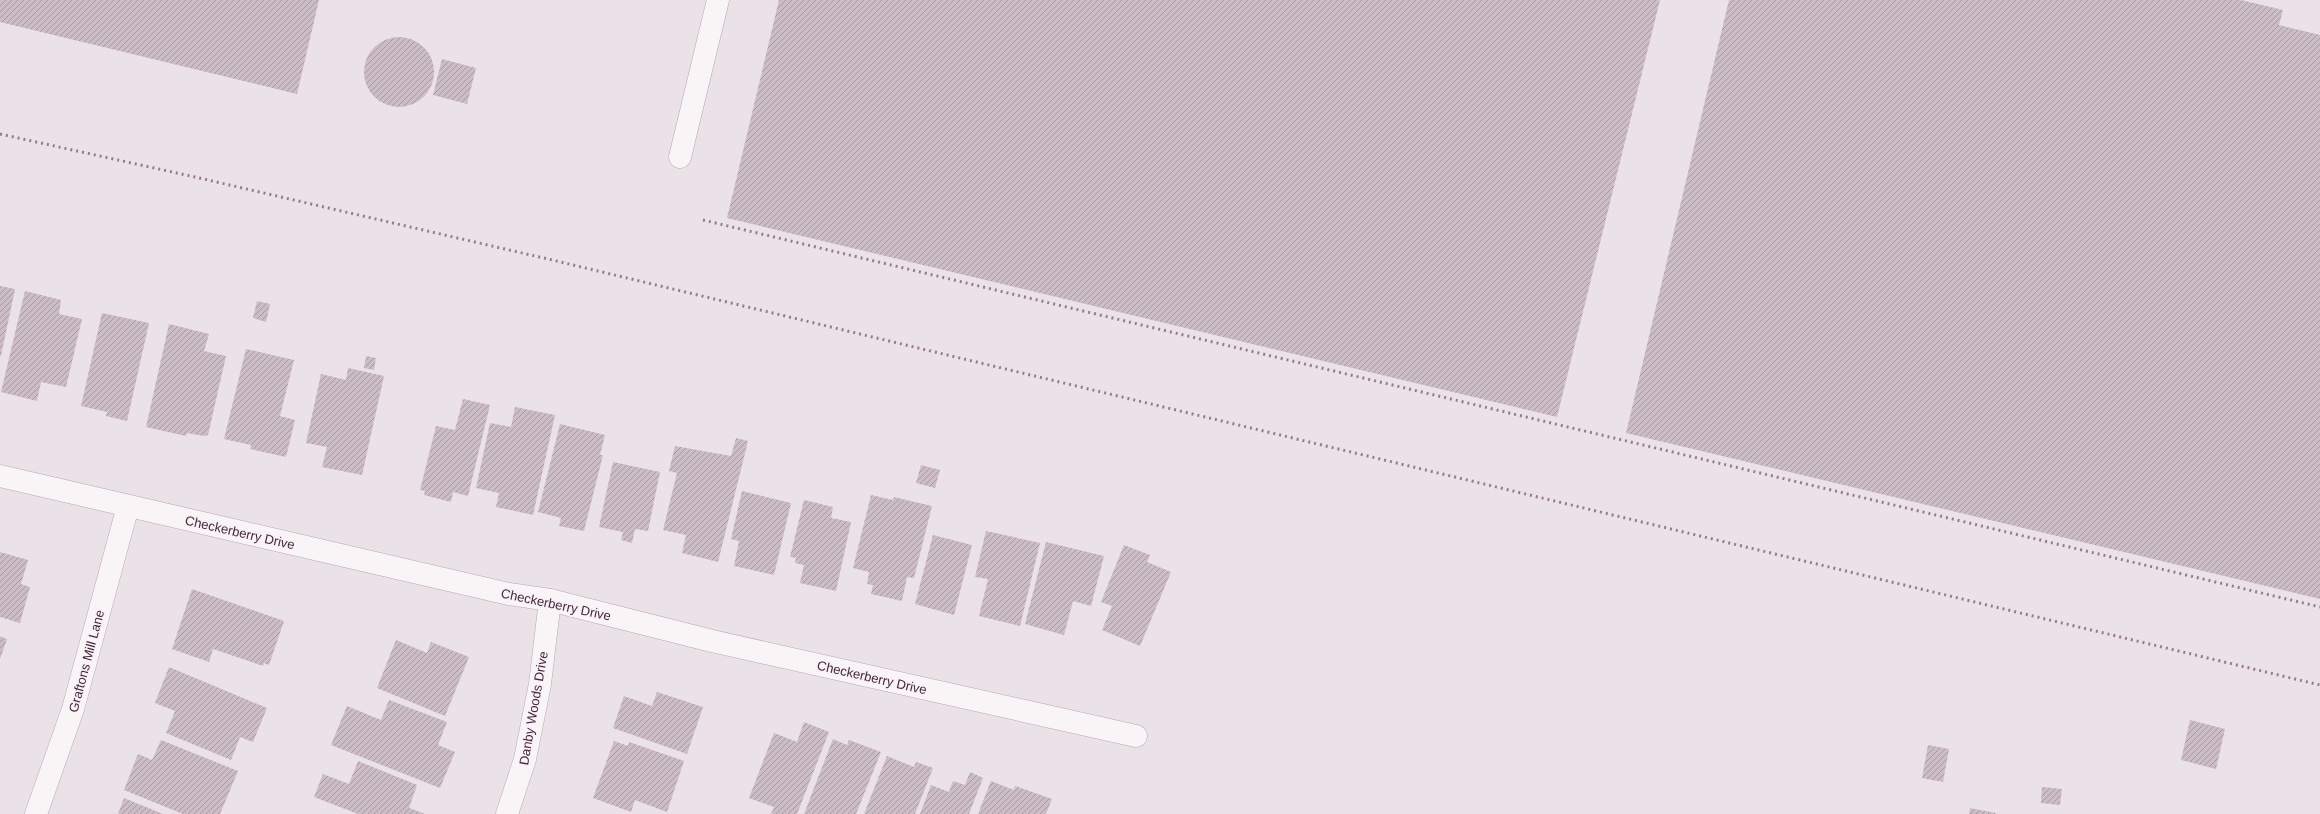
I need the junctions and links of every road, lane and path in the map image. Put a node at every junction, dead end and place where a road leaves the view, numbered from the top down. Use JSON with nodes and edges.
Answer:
{"nodes":[{"id":1,"x":718,"y":0,"type":"edge"},
{"id":2,"x":680,"y":157,"type":"dead end"},
{"id":3,"x":0,"y":476,"type":"edge"},
{"id":4,"x":128,"y":506,"type":"junction"},
{"id":5,"x":550,"y":600,"type":"junction"},
{"id":6,"x":1136,"y":736,"type":"dead end"},
{"id":7,"x":36,"y":814,"type":"edge"},
{"id":8,"x":507,"y":814,"type":"edge"}],
"edges":[{"from":1,"to":2,"type":"street"},
{"from":3,"to":4,"type":"street","name":"Checkerberry Drive"},
{"from":4,"to":5,"type":"street","name":"Checkerberry Drive"},
{"from":4,"to":7,"type":"street","name":"Graftons Mill Lane"},
{"from":5,"to":6,"type":"street","name":"Checkerberry Drive"},
{"from":5,"to":8,"type":"street","name":"Danby Woods Drive"}]}
